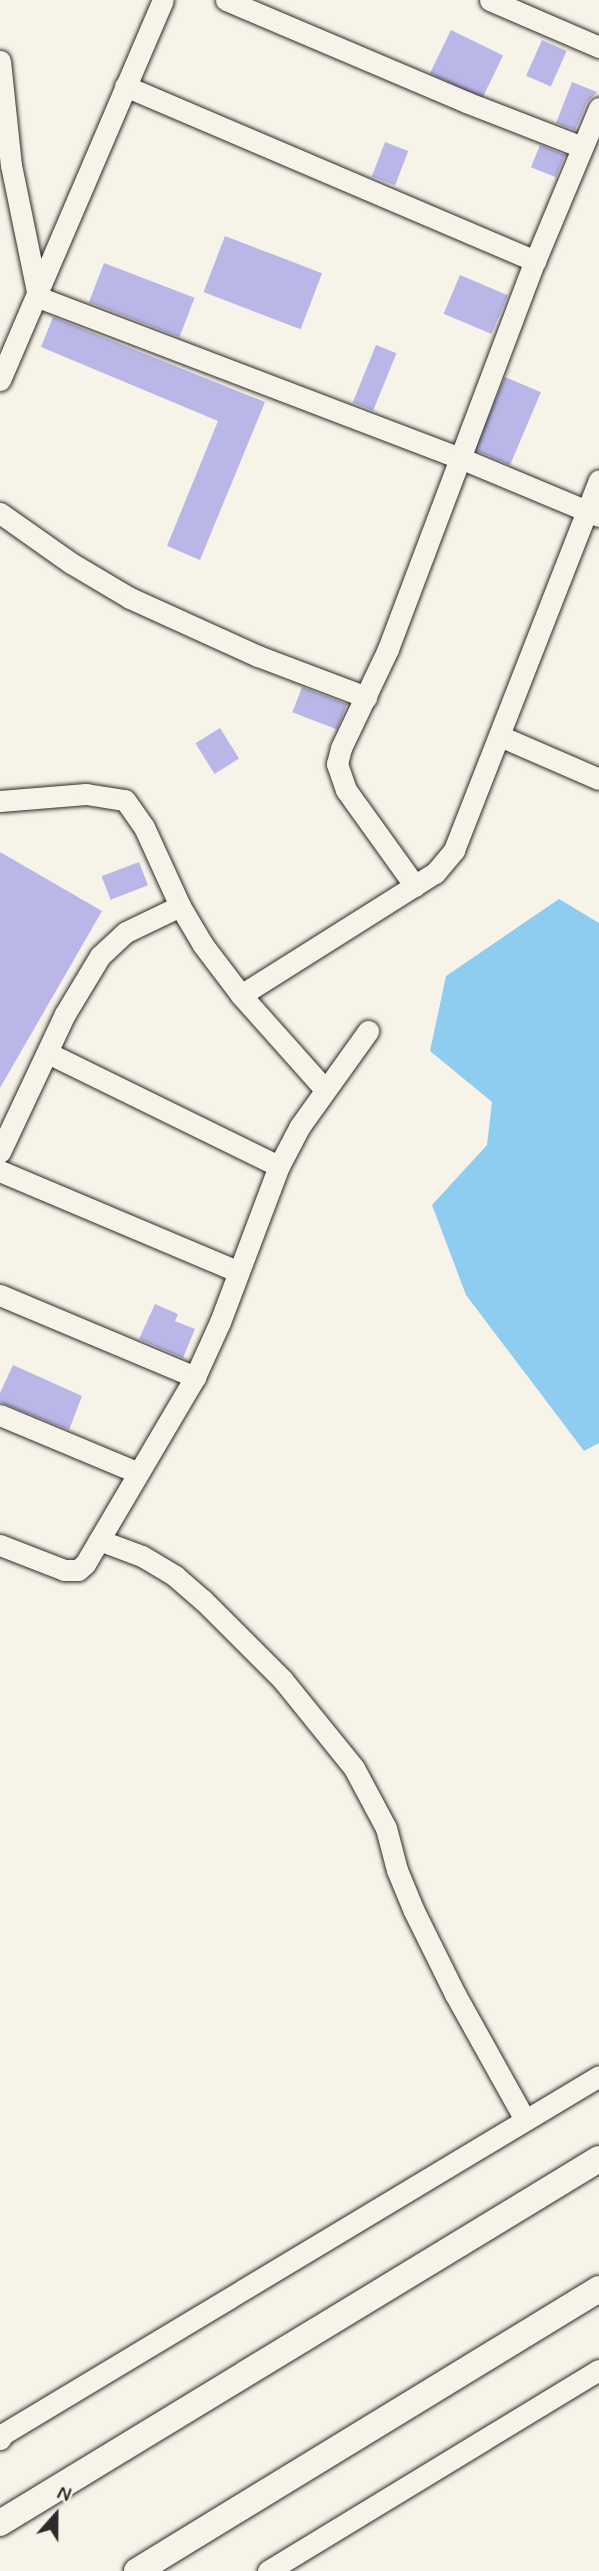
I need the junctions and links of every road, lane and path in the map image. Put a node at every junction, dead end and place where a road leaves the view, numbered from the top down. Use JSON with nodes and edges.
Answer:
{"nodes":[{"id":1,"x":163,"y":0,"type":"edge"},
{"id":2,"x":226,"y":0,"type":"edge"},
{"id":3,"x":490,"y":0,"type":"edge"},
{"id":4,"x":520,"y":6,"type":"edge"},
{"id":5,"x":599,"y":47,"type":"edge"},
{"id":6,"x":0,"y":61,"type":"edge"},
{"id":7,"x":125,"y":86,"type":"junction"},
{"id":8,"x":599,"y":108,"type":"edge"},
{"id":9,"x":582,"y":147,"type":"junction"},
{"id":10,"x":5,"y":168,"type":"edge"},
{"id":11,"x":535,"y":261,"type":"junction"},
{"id":12,"x":38,"y":297,"type":"junction"},
{"id":13,"x":0,"y":380,"type":"edge"},
{"id":14,"x":458,"y":457,"type":"junction"},
{"id":15,"x":599,"y":481,"type":"edge"},
{"id":16,"x":0,"y":513,"type":"edge"},
{"id":17,"x":593,"y":514,"type":"edge"},
{"id":18,"x":366,"y":697,"type":"junction"},
{"id":19,"x":500,"y":736,"type":"junction"},
{"id":20,"x":599,"y":779,"type":"edge"},
{"id":21,"x":0,"y":801,"type":"edge"},
{"id":22,"x":415,"y":886,"type":"junction"},
{"id":23,"x":180,"y":906,"type":"junction"},
{"id":24,"x":241,"y":995,"type":"junction"},
{"id":25,"x":368,"y":1031,"type":"dead end"},
{"id":26,"x":48,"y":1053,"type":"junction"},
{"id":27,"x":324,"y":1088,"type":"junction"},
{"id":28,"x":0,"y":1152,"type":"edge"},
{"id":29,"x":279,"y":1166,"type":"junction"},
{"id":30,"x":0,"y":1171,"type":"edge"},
{"id":31,"x":237,"y":1272,"type":"junction"},
{"id":32,"x":0,"y":1295,"type":"edge"},
{"id":33,"x":195,"y":1377,"type":"junction"},
{"id":34,"x":0,"y":1415,"type":"edge"},
{"id":35,"x":136,"y":1472,"type":"junction"},
{"id":36,"x":99,"y":1539,"type":"junction"},
{"id":37,"x":0,"y":1545,"type":"edge"},
{"id":38,"x":599,"y":2076,"type":"edge"},
{"id":39,"x":525,"y":2120,"type":"junction"},
{"id":40,"x":599,"y":2159,"type":"edge"},
{"id":41,"x":599,"y":2289,"type":"edge"},
{"id":42,"x":599,"y":2370,"type":"edge"},
{"id":43,"x":0,"y":2439,"type":"edge"},
{"id":44,"x":0,"y":2523,"type":"edge"},
{"id":45,"x":137,"y":2571,"type":"edge"},
{"id":46,"x":268,"y":2571,"type":"edge"}],
"edges":[{"from":1,"to":7,"type":"street"},
{"from":2,"to":9,"type":"street"},
{"from":3,"to":4,"type":"street"},
{"from":4,"to":5,"type":"street"},
{"from":6,"to":10,"type":"street"},
{"from":7,"to":11,"type":"street"},
{"from":7,"to":12,"type":"street"},
{"from":8,"to":9,"type":"street"},
{"from":9,"to":11,"type":"street"},
{"from":10,"to":12,"type":"street"},
{"from":11,"to":14,"type":"street"},
{"from":12,"to":13,"type":"street"},
{"from":12,"to":14,"type":"street"},
{"from":14,"to":17,"type":"street"},
{"from":14,"to":18,"type":"street"},
{"from":15,"to":17,"type":"street"},
{"from":16,"to":18,"type":"street"},
{"from":17,"to":19,"type":"street"},
{"from":18,"to":22,"type":"street"},
{"from":19,"to":20,"type":"street"},
{"from":19,"to":22,"type":"street"},
{"from":21,"to":23,"type":"street"},
{"from":22,"to":24,"type":"street"},
{"from":23,"to":24,"type":"street"},
{"from":23,"to":26,"type":"street"},
{"from":24,"to":27,"type":"street"},
{"from":25,"to":27,"type":"street"},
{"from":26,"to":28,"type":"street"},
{"from":26,"to":29,"type":"street"},
{"from":27,"to":29,"type":"street"},
{"from":29,"to":31,"type":"street"},
{"from":30,"to":31,"type":"street"},
{"from":31,"to":33,"type":"street"},
{"from":32,"to":33,"type":"street"},
{"from":33,"to":35,"type":"street"},
{"from":34,"to":35,"type":"street"},
{"from":35,"to":36,"type":"street"},
{"from":36,"to":37,"type":"street"},
{"from":36,"to":39,"type":"street"},
{"from":38,"to":39,"type":"street"},
{"from":39,"to":43,"type":"street"},
{"from":40,"to":44,"type":"street"},
{"from":41,"to":45,"type":"street"},
{"from":42,"to":46,"type":"street"}]}
